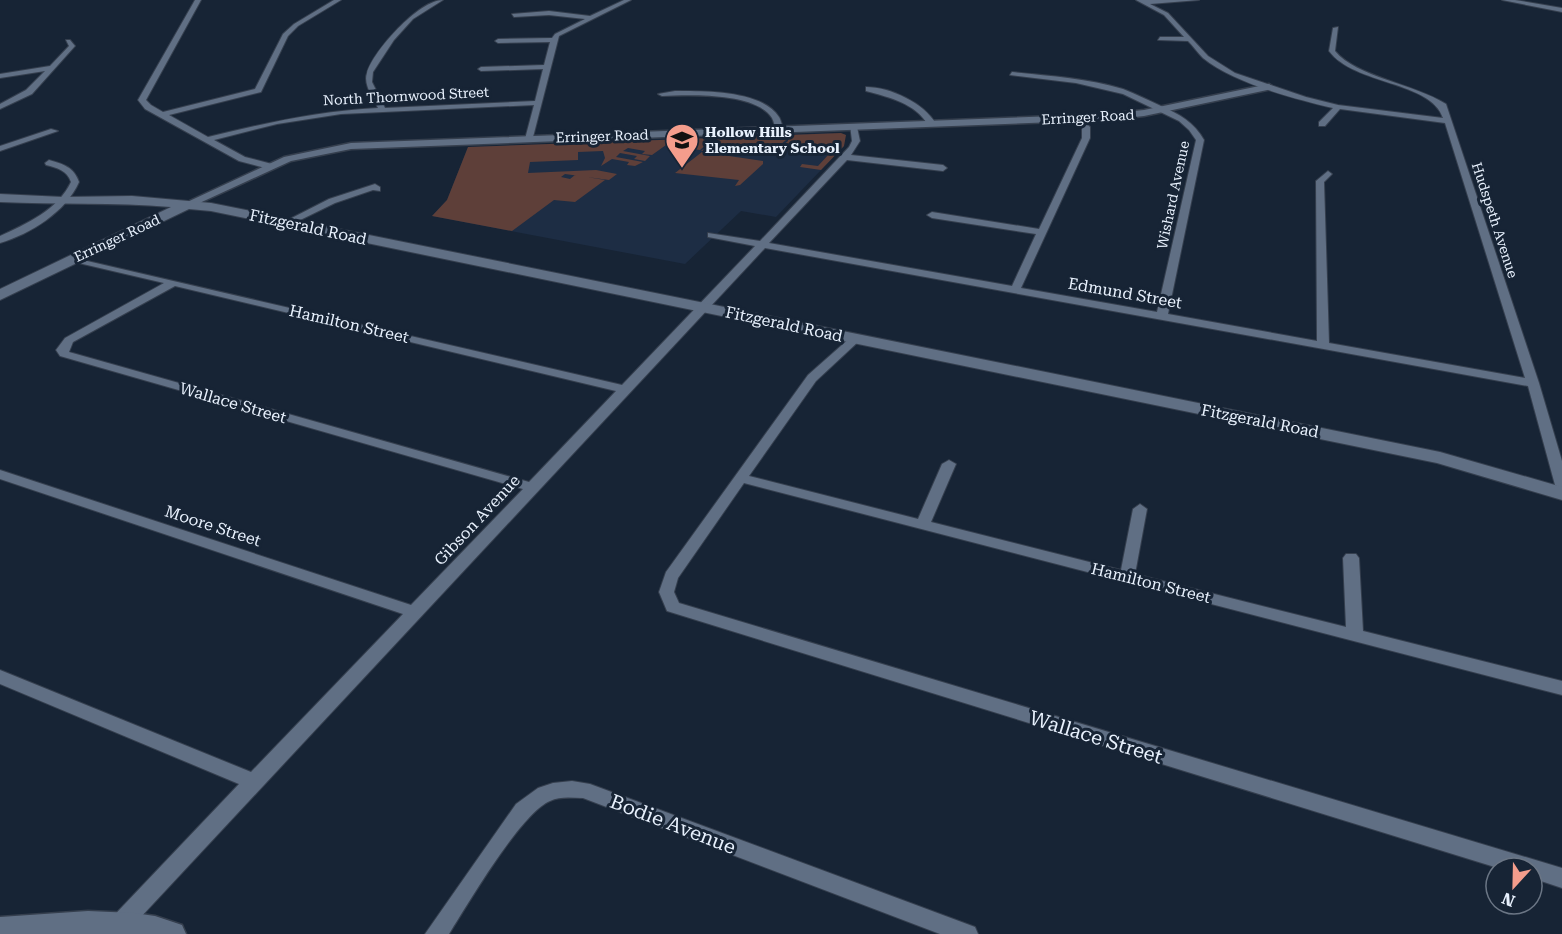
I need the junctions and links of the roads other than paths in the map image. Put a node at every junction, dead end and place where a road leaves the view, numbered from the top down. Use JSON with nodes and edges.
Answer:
{"nodes":[{"id":1,"x":198,"y":0,"type":"edge"},
{"id":2,"x":338,"y":0,"type":"edge"},
{"id":3,"x":440,"y":0,"type":"edge"},
{"id":4,"x":628,"y":0,"type":"edge"},
{"id":5,"x":1196,"y":0,"type":"edge"},
{"id":6,"x":1505,"y":0,"type":"edge"},
{"id":7,"x":1142,"y":1,"type":"edge"},
{"id":8,"x":1562,"y":10,"type":"edge"},
{"id":9,"x":514,"y":15,"type":"dead end"},
{"id":10,"x":592,"y":18,"type":"junction"},
{"id":11,"x":1336,"y":28,"type":"dead end"},
{"id":12,"x":1160,"y":39,"type":"dead end"},
{"id":13,"x":1191,"y":39,"type":"junction"},
{"id":14,"x":554,"y":40,"type":"junction"},
{"id":15,"x":68,"y":41,"type":"dead end"},
{"id":16,"x":498,"y":41,"type":"dead end"},
{"id":17,"x":547,"y":67,"type":"junction"},
{"id":18,"x":50,"y":68,"type":"junction"},
{"id":19,"x":481,"y":69,"type":"dead end"},
{"id":20,"x":1012,"y":74,"type":"dead end"},
{"id":21,"x":0,"y":76,"type":"edge"},
{"id":22,"x":1269,"y":87,"type":"junction"},
{"id":23,"x":869,"y":89,"type":"dead end"},
{"id":24,"x":662,"y":94,"type":"dead end"},
{"id":25,"x":538,"y":103,"type":"junction"},
{"id":26,"x":0,"y":107,"type":"edge"},
{"id":27,"x":1338,"y":107,"type":"junction"},
{"id":28,"x":382,"y":109,"type":"junction"},
{"id":29,"x":1163,"y":110,"type":"junction"},
{"id":30,"x":162,"y":115,"type":"junction"},
{"id":31,"x":1080,"y":118,"type":"junction"},
{"id":32,"x":1449,"y":121,"type":"junction"},
{"id":33,"x":932,"y":124,"type":"junction"},
{"id":34,"x":1322,"y":124,"type":"dead end"},
{"id":35,"x":853,"y":127,"type":"junction"},
{"id":36,"x":780,"y":130,"type":"junction"},
{"id":37,"x":54,"y":131,"type":"dead end"},
{"id":38,"x":529,"y":139,"type":"junction"},
{"id":39,"x":207,"y":140,"type":"junction"},
{"id":40,"x":0,"y":148,"type":"edge"},
{"id":41,"x":844,"y":157,"type":"junction"},
{"id":42,"x":49,"y":163,"type":"dead end"},
{"id":43,"x":269,"y":166,"type":"junction"},
{"id":44,"x":943,"y":168,"type":"dead end"},
{"id":45,"x":1328,"y":174,"type":"dead end"},
{"id":46,"x":377,"y":189,"type":"dead end"},
{"id":47,"x":0,"y":198,"type":"edge"},
{"id":48,"x":63,"y":201,"type":"junction"},
{"id":49,"x":189,"y":204,"type":"junction"},
{"id":50,"x":932,"y":214,"type":"dead end"},
{"id":51,"x":287,"y":223,"type":"junction"},
{"id":52,"x":1042,"y":232,"type":"junction"},
{"id":53,"x":711,"y":235,"type":"dead end"},
{"id":54,"x":0,"y":240,"type":"edge"},
{"id":55,"x":762,"y":244,"type":"junction"},
{"id":56,"x":74,"y":259,"type":"junction"},
{"id":57,"x":173,"y":283,"type":"junction"},
{"id":58,"x":1016,"y":290,"type":"junction"},
{"id":59,"x":0,"y":294,"type":"edge"},
{"id":60,"x":702,"y":308,"type":"junction"},
{"id":61,"x":1162,"y":316,"type":"junction"},
{"id":62,"x":855,"y":339,"type":"junction"},
{"id":63,"x":1323,"y":345,"type":"junction"},
{"id":64,"x":1533,"y":383,"type":"junction"},
{"id":65,"x":625,"y":389,"type":"junction"},
{"id":66,"x":950,"y":464,"type":"dead end"},
{"id":67,"x":0,"y":474,"type":"edge"},
{"id":68,"x":740,"y":478,"type":"junction"},
{"id":69,"x":1562,"y":485,"type":"edge"},
{"id":70,"x":533,"y":487,"type":"junction"},
{"id":71,"x":1562,"y":494,"type":"edge"},
{"id":72,"x":1140,"y":509,"type":"dead end"},
{"id":73,"x":922,"y":525,"type":"junction"},
{"id":74,"x":1351,"y":558,"type":"dead end"},
{"id":75,"x":1126,"y":577,"type":"junction"},
{"id":76,"x":415,"y":612,"type":"junction"},
{"id":77,"x":1355,"y":635,"type":"junction"},
{"id":78,"x":0,"y":677,"type":"edge"},
{"id":79,"x":1562,"y":688,"type":"edge"},
{"id":80,"x":254,"y":782,"type":"junction"},
{"id":81,"x":1489,"y":856,"type":"edge"},
{"id":82,"x":1544,"y":873,"type":"edge"},
{"id":83,"x":1562,"y":878,"type":"edge"},
{"id":84,"x":0,"y":930,"type":"edge"},
{"id":85,"x":115,"y":930,"type":"edge"},
{"id":86,"x":173,"y":934,"type":"edge"},
{"id":87,"x":436,"y":934,"type":"edge"},
{"id":88,"x":967,"y":934,"type":"edge"}],
"edges":[{"from":1,"to":30,"type":"street"},
{"from":2,"to":30,"type":"street"},
{"from":3,"to":28,"type":"street"},
{"from":4,"to":10,"type":"street"},
{"from":5,"to":7,"type":"street"},
{"from":6,"to":8,"type":"street"},
{"from":7,"to":13,"type":"street"},
{"from":9,"to":10,"type":"street"},
{"from":10,"to":14,"type":"street"},
{"from":11,"to":32,"type":"street","name":"Hudspeth Avenue"},
{"from":12,"to":13,"type":"street"},
{"from":13,"to":22,"type":"street"},
{"from":14,"to":16,"type":"street"},
{"from":14,"to":17,"type":"street"},
{"from":15,"to":18,"type":"street"},
{"from":17,"to":19,"type":"street"},
{"from":17,"to":25,"type":"street"},
{"from":18,"to":21,"type":"street"},
{"from":18,"to":26,"type":"street"},
{"from":20,"to":29,"type":"street","name":"Wishard Avenue"},
{"from":22,"to":27,"type":"street"},
{"from":22,"to":29,"type":"street","name":"Erringer Road"},
{"from":23,"to":33,"type":"street"},
{"from":24,"to":36,"type":"street"},
{"from":25,"to":28,"type":"street","name":"North Thornwood Street"},
{"from":25,"to":38,"type":"street"},
{"from":27,"to":32,"type":"street"},
{"from":27,"to":34,"type":"street"},
{"from":28,"to":39,"type":"street","name":"North Thornwood Street"},
{"from":29,"to":31,"type":"street","name":"Erringer Road"},
{"from":29,"to":61,"type":"street","name":"Wishard Avenue"},
{"from":30,"to":39,"type":"street"},
{"from":31,"to":33,"type":"street","name":"Erringer Road"},
{"from":31,"to":52,"type":"street"},
{"from":32,"to":64,"type":"street","name":"Hudspeth Avenue"},
{"from":33,"to":35,"type":"street","name":"Erringer Road"},
{"from":35,"to":36,"type":"street","name":"Erringer Road"},
{"from":35,"to":41,"type":"street","name":"Gibson Avenue"},
{"from":36,"to":38,"type":"street","name":"Erringer Road"},
{"from":37,"to":40,"type":"street"},
{"from":38,"to":43,"type":"street","name":"Erringer Road"},
{"from":39,"to":43,"type":"street"},
{"from":41,"to":44,"type":"street"},
{"from":41,"to":55,"type":"street","name":"Gibson Avenue"},
{"from":42,"to":48,"type":"street"},
{"from":43,"to":49,"type":"street","name":"Erringer Road"},
{"from":45,"to":63,"type":"street"},
{"from":46,"to":51,"type":"street"},
{"from":47,"to":48,"type":"main road","name":"Fitzgerald Road"},
{"from":48,"to":49,"type":"main road","name":"Fitzgerald Road"},
{"from":48,"to":54,"type":"street"},
{"from":49,"to":51,"type":"main road","name":"Fitzgerald Road"},
{"from":49,"to":56,"type":"main road","name":"Erringer Road"},
{"from":50,"to":52,"type":"street"},
{"from":51,"to":60,"type":"main road","name":"Fitzgerald Road"},
{"from":52,"to":58,"type":"street"},
{"from":53,"to":55,"type":"street","name":"Edmund Street"},
{"from":55,"to":58,"type":"street","name":"Edmund Street"},
{"from":55,"to":60,"type":"street","name":"Gibson Avenue"},
{"from":56,"to":57,"type":"street","name":"Hamilton Street"},
{"from":56,"to":59,"type":"main road","name":"Erringer Road"},
{"from":57,"to":65,"type":"street","name":"Hamilton Street"},
{"from":57,"to":70,"type":"street","name":"Wallace Street"},
{"from":58,"to":61,"type":"street","name":"Edmund Street"},
{"from":60,"to":62,"type":"main road","name":"Fitzgerald Road"},
{"from":60,"to":65,"type":"street","name":"Gibson Avenue"},
{"from":61,"to":63,"type":"street","name":"Edmund Street"},
{"from":62,"to":68,"type":"street"},
{"from":62,"to":71,"type":"main road","name":"Fitzgerald Road"},
{"from":63,"to":64,"type":"street","name":"Edmund Street"},
{"from":64,"to":69,"type":"street","name":"Hudspeth Avenue"},
{"from":65,"to":70,"type":"street","name":"Gibson Avenue"},
{"from":66,"to":73,"type":"street"},
{"from":67,"to":76,"type":"street","name":"Moore Street"},
{"from":68,"to":73,"type":"street","name":"Hamilton Street"},
{"from":68,"to":81,"type":"street","name":"Wallace Street"},
{"from":70,"to":76,"type":"street","name":"Gibson Avenue"},
{"from":72,"to":75,"type":"street"},
{"from":73,"to":75,"type":"street","name":"Hamilton Street"},
{"from":74,"to":77,"type":"street"},
{"from":75,"to":77,"type":"street","name":"Hamilton Street"},
{"from":76,"to":80,"type":"street","name":"Gibson Avenue"},
{"from":77,"to":79,"type":"street","name":"Hamilton Street"},
{"from":78,"to":80,"type":"street"},
{"from":80,"to":85,"type":"street","name":"Gibson Avenue"},
{"from":82,"to":83,"type":"street"},
{"from":84,"to":85,"type":"street"},
{"from":85,"to":86,"type":"street"},
{"from":87,"to":88,"type":"street","name":"Bodie Avenue"}]}
